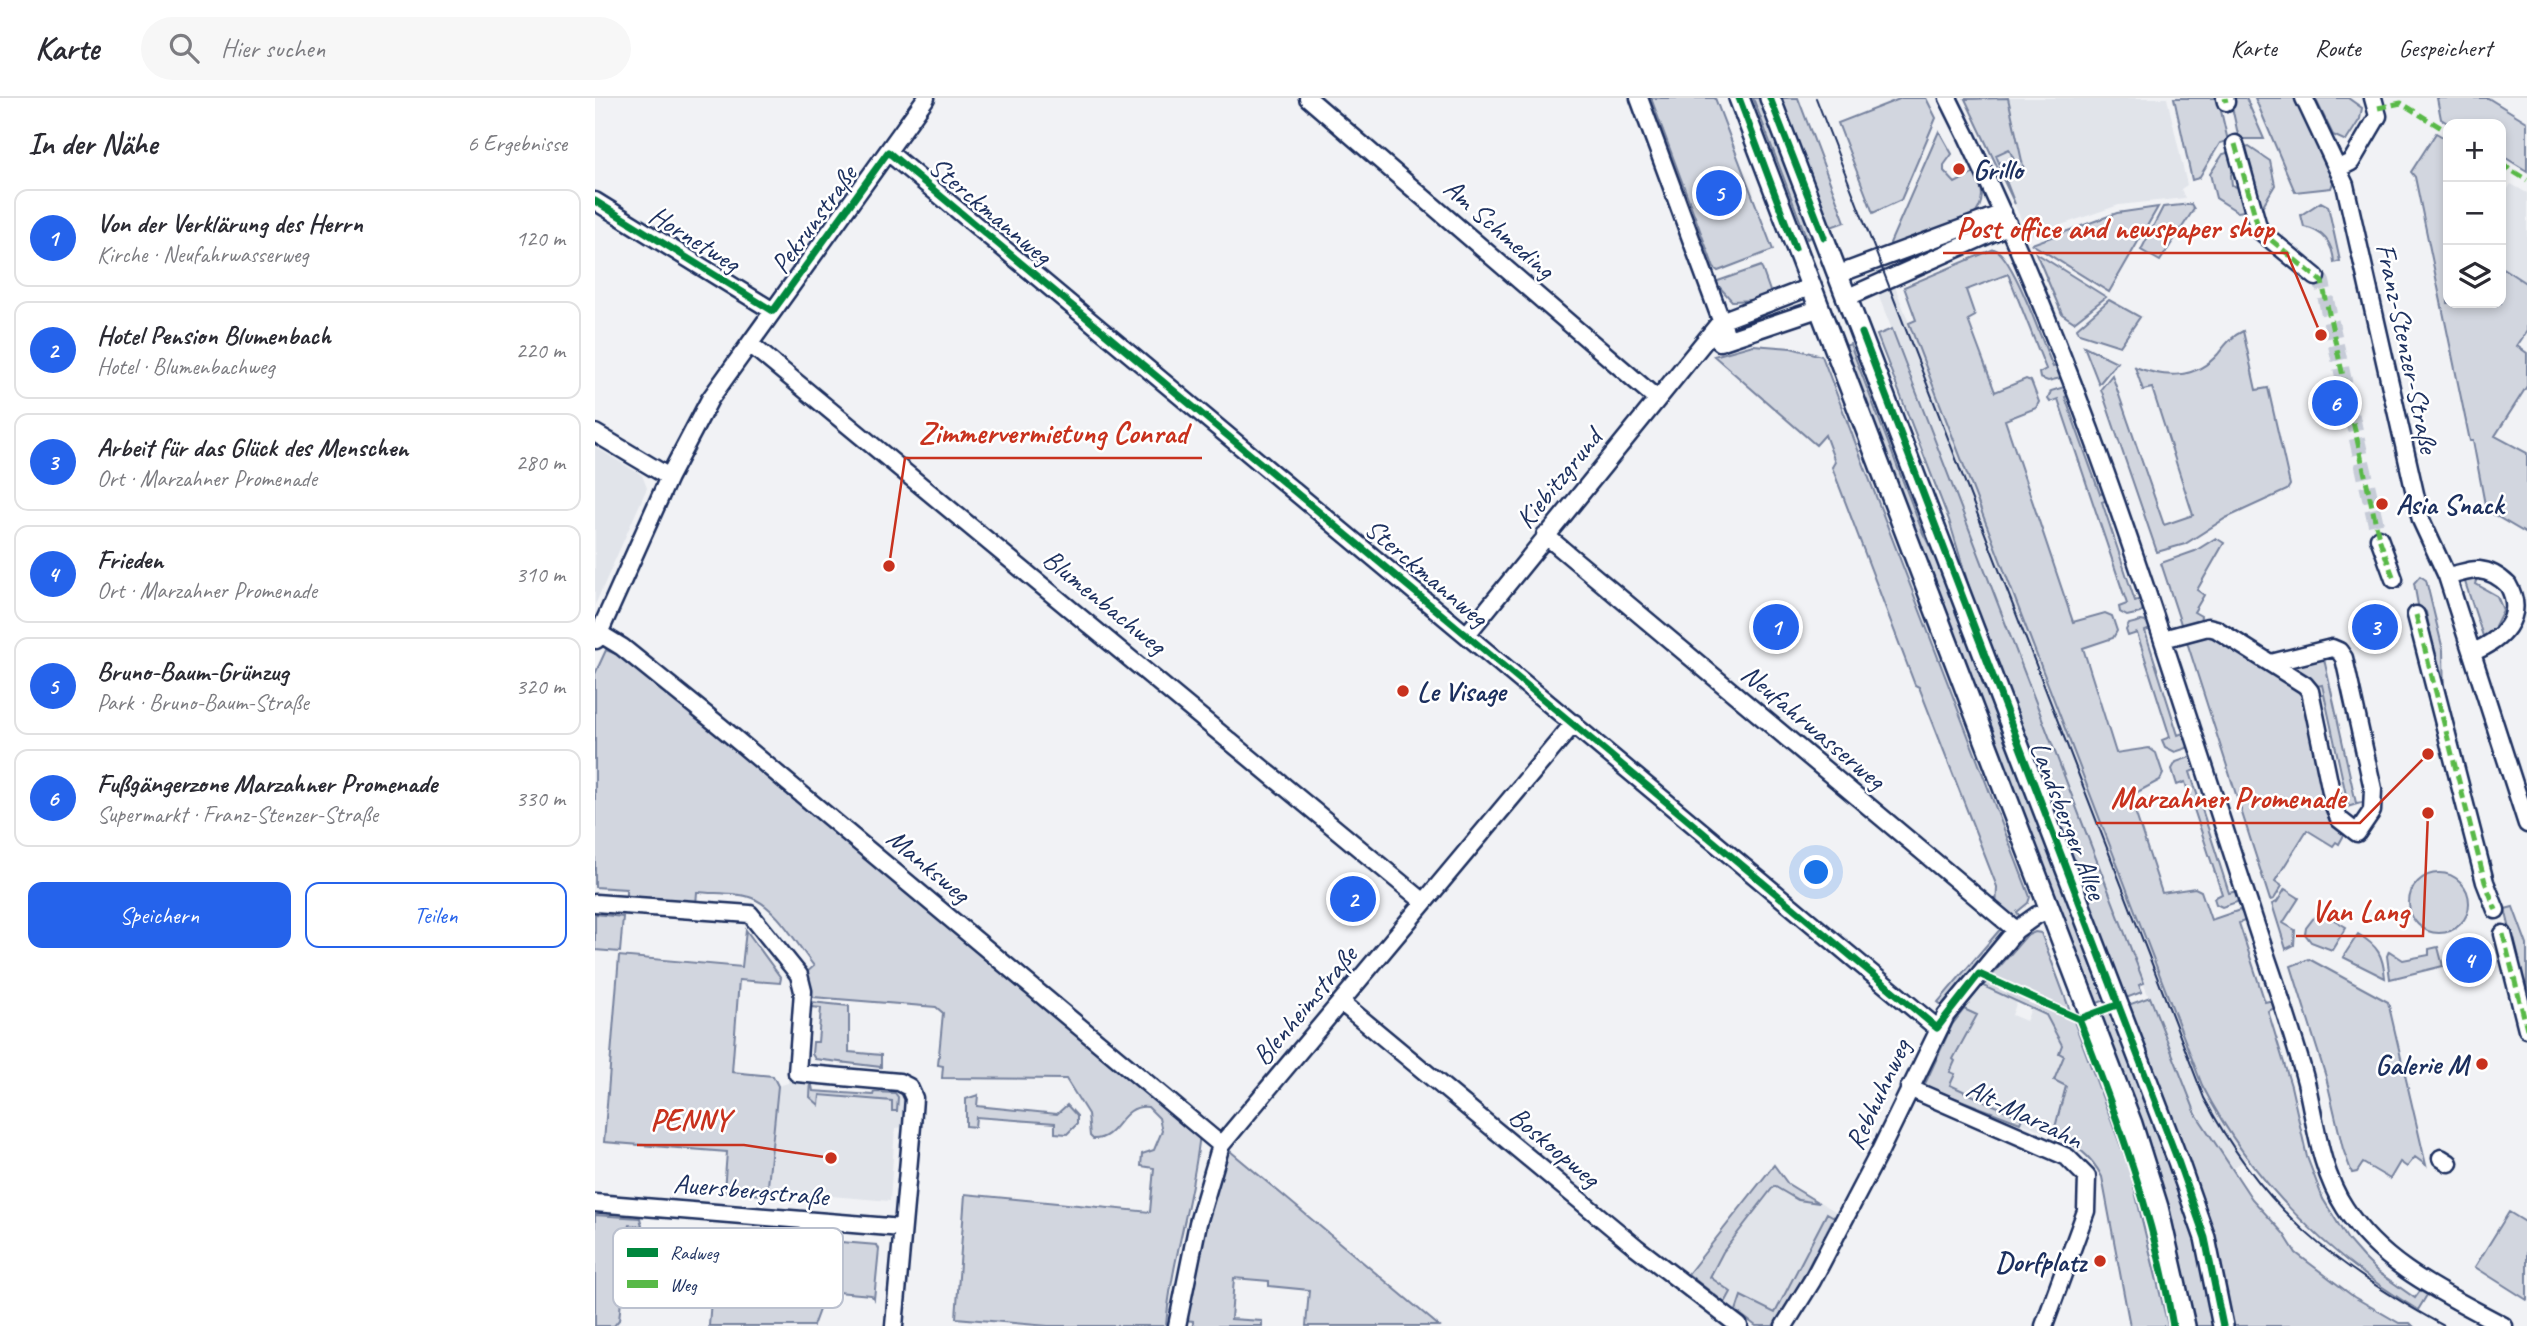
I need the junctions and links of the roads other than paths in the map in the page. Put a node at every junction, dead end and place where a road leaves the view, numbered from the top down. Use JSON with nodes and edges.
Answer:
{"nodes":[{"id":1,"x":1308,"y":98,"type":"edge"},
{"id":2,"x":1639,"y":98,"type":"edge"},
{"id":3,"x":1739,"y":98,"type":"edge"},
{"id":4,"x":1770,"y":98,"type":"edge"},
{"id":5,"x":1948,"y":98,"type":"edge"},
{"id":6,"x":2304,"y":98,"type":"edge"},
{"id":7,"x":2373,"y":98,"type":"edge"},
{"id":8,"x":921,"y":100,"type":"edge"},
{"id":9,"x":2235,"y":144,"type":"dead end"},
{"id":10,"x":888,"y":152,"type":"junction"},
{"id":11,"x":2339,"y":168,"type":"junction"},
{"id":12,"x":595,"y":201,"type":"edge"},
{"id":13,"x":2005,"y":218,"type":"junction"},
{"id":14,"x":1839,"y":274,"type":"junction"},
{"id":15,"x":2316,"y":277,"type":"tunnel mouth"},
{"id":16,"x":1809,"y":287,"type":"junction"},
{"id":17,"x":1848,"y":297,"type":"junction"},
{"id":18,"x":1818,"y":309,"type":"junction"},
{"id":19,"x":773,"y":311,"type":"junction"},
{"id":20,"x":1721,"y":321,"type":"junction"},
{"id":21,"x":1728,"y":339,"type":"junction"},
{"id":22,"x":750,"y":344,"type":"junction"},
{"id":23,"x":1690,"y":359,"type":"junction"},
{"id":24,"x":1657,"y":399,"type":"junction"},
{"id":25,"x":595,"y":433,"type":"edge"},
{"id":26,"x":669,"y":477,"type":"junction"},
{"id":27,"x":1545,"y":535,"type":"junction"},
{"id":28,"x":2379,"y":538,"type":"tunnel mouth"},
{"id":29,"x":2447,"y":576,"type":"junction"},
{"id":30,"x":2394,"y":579,"type":"dead end"},
{"id":31,"x":2416,"y":615,"type":"dead end"},
{"id":32,"x":1468,"y":633,"type":"junction"},
{"id":33,"x":597,"y":637,"type":"edge"},
{"id":34,"x":2163,"y":639,"type":"junction"},
{"id":35,"x":2473,"y":652,"type":"junction"},
{"id":36,"x":2271,"y":663,"type":"junction"},
{"id":37,"x":1574,"y":723,"type":"junction"},
{"id":38,"x":2527,"y":824,"type":"edge"},
{"id":39,"x":1424,"y":902,"type":"junction"},
{"id":40,"x":595,"y":903,"type":"edge"},
{"id":41,"x":2050,"y":910,"type":"junction"},
{"id":42,"x":2496,"y":910,"type":"dead end"},
{"id":43,"x":2016,"y":930,"type":"junction"},
{"id":44,"x":2503,"y":934,"type":"dead end"},
{"id":45,"x":1341,"y":1002,"type":"junction"},
{"id":46,"x":1937,"y":1028,"type":"junction"},
{"id":47,"x":2527,"y":1029,"type":"edge"},
{"id":48,"x":1909,"y":1088,"type":"junction"},
{"id":49,"x":1221,"y":1144,"type":"junction"},
{"id":50,"x":595,"y":1203,"type":"edge"},
{"id":51,"x":902,"y":1228,"type":"junction"},
{"id":52,"x":894,"y":1326,"type":"edge"},
{"id":53,"x":1177,"y":1326,"type":"edge"},
{"id":54,"x":1739,"y":1326,"type":"edge"},
{"id":55,"x":1784,"y":1326,"type":"edge"},
{"id":56,"x":2044,"y":1326,"type":"edge"},
{"id":57,"x":2185,"y":1326,"type":"edge"},
{"id":58,"x":2223,"y":1326,"type":"edge"},
{"id":59,"x":2504,"y":1326,"type":"edge"}],
"edges":[{"from":1,"to":24,"type":"street","name":"Am Schmeding"},
{"from":2,"to":20,"type":"street"},
{"from":3,"to":16,"type":"main road","name":"Landsberger Allee"},
{"from":4,"to":14,"type":"main road","name":"Landsberger Allee"},
{"from":5,"to":13,"type":"street"},
{"from":6,"to":11,"type":"street","name":"Franz-Stenzer-Straße"},
{"from":7,"to":11,"type":"street"},
{"from":8,"to":10,"type":"street","name":"Pekrunstraße"},
{"from":9,"to":15,"type":"street"},
{"from":10,"to":19,"type":"street","name":"Pekrunstraße"},
{"from":10,"to":32,"type":"street","name":"Sterckmannweg"},
{"from":11,"to":29,"type":"street","name":"Franz-Stenzer-Straße"},
{"from":12,"to":19,"type":"street","name":"Hornetweg"},
{"from":13,"to":14,"type":"street"},
{"from":13,"to":17,"type":"street"},
{"from":13,"to":34,"type":"street"},
{"from":14,"to":16,"type":"main road"},
{"from":14,"to":17,"type":"main road","name":"Landsberger Allee"},
{"from":16,"to":18,"type":"main road","name":"Landsberger Allee"},
{"from":16,"to":20,"type":"street","name":"Kiebitzgrund"},
{"from":17,"to":18,"type":"main road"},
{"from":17,"to":58,"type":"main road","name":"Landsberger Allee"},
{"from":18,"to":21,"type":"street","name":"Kiebitzgrund"},
{"from":18,"to":41,"type":"main road","name":"Landsberger Allee"},
{"from":19,"to":22,"type":"street","name":"Pekrunstraße"},
{"from":20,"to":21,"type":"street"},
{"from":20,"to":23,"type":"street","name":"Kiebitzgrund"},
{"from":21,"to":23,"type":"street","name":"Kiebitzgrund"},
{"from":22,"to":26,"type":"street","name":"Pekrunstraße"},
{"from":22,"to":39,"type":"street","name":"Blumenbachweg"},
{"from":23,"to":24,"type":"street","name":"Kiebitzgrund"},
{"from":24,"to":27,"type":"street","name":"Kiebitzgrund"},
{"from":25,"to":26,"type":"street"},
{"from":26,"to":33,"type":"street","name":"Pekrunstraße"},
{"from":27,"to":32,"type":"street","name":"Kiebitzgrund"},
{"from":27,"to":43,"type":"street","name":"Neufahrwasserweg"},
{"from":28,"to":30,"type":"street"},
{"from":29,"to":35,"type":"street","name":"Franz-Stenzer-Straße"},
{"from":29,"to":35,"type":"street"},
{"from":31,"to":42,"type":"street"},
{"from":32,"to":37,"type":"street","name":"Sterckmannweg"},
{"from":33,"to":49,"type":"street","name":"Manksweg"},
{"from":34,"to":36,"type":"street"},
{"from":34,"to":59,"type":"street"},
{"from":35,"to":38,"type":"street","name":"Franz-Stenzer-Straße"},
{"from":36,"to":36,"type":"street"},
{"from":37,"to":39,"type":"street","name":"Blenheimstraße"},
{"from":37,"to":46,"type":"street","name":"Sterckmannweg"},
{"from":39,"to":45,"type":"street","name":"Blenheimstraße"},
{"from":40,"to":51,"type":"street"},
{"from":41,"to":43,"type":"street","name":"Rebhuhnweg"},
{"from":41,"to":57,"type":"main road","name":"Landsberger Allee"},
{"from":43,"to":46,"type":"street","name":"Rebhuhnweg"},
{"from":44,"to":47,"type":"street"},
{"from":45,"to":49,"type":"street","name":"Blenheimstraße"},
{"from":45,"to":54,"type":"street","name":"Boskoopweg"},
{"from":46,"to":48,"type":"street","name":"Rebhuhnweg"},
{"from":48,"to":55,"type":"street","name":"Rebhuhnweg"},
{"from":48,"to":56,"type":"street","name":"Alt-Marzahn"},
{"from":49,"to":53,"type":"street","name":"Blenheimstraße"},
{"from":50,"to":51,"type":"street","name":"Auersbergstraße"},
{"from":51,"to":52,"type":"street"}]}
